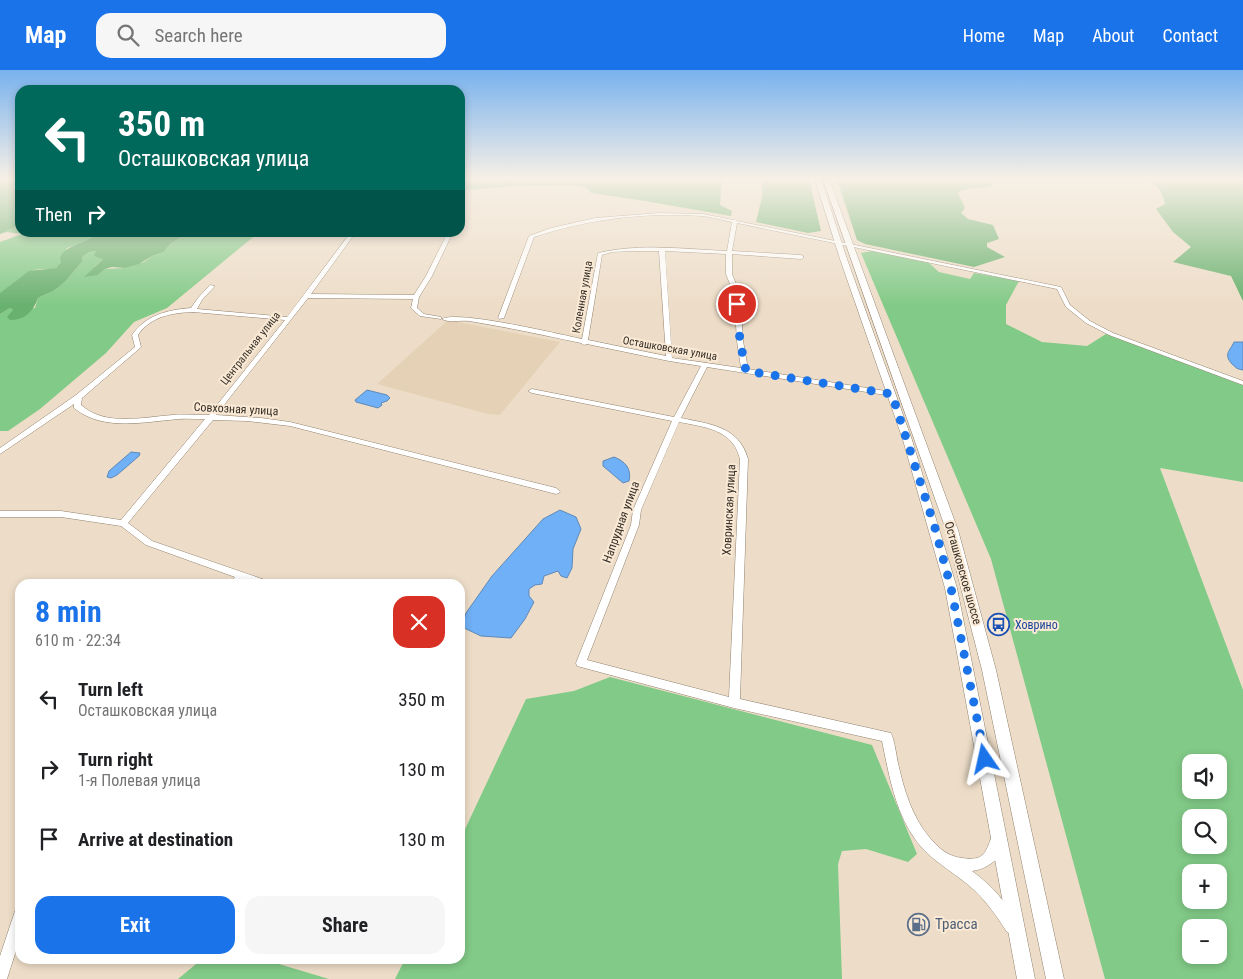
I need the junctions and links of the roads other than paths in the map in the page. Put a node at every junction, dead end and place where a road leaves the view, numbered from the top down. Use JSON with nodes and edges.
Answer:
{"nodes":[{"id":1,"x":583,"y":221,"type":"edge"},
{"id":2,"x":735,"y":221,"type":"edge"},
{"id":3,"x":742,"y":221,"type":"edge"},
{"id":4,"x":835,"y":221,"type":"edge"},
{"id":5,"x":837,"y":221,"type":"edge"},
{"id":6,"x":350,"y":237,"type":"edge"},
{"id":7,"x":448,"y":237,"type":"edge"},
{"id":8,"x":843,"y":243,"type":"junction"},
{"id":9,"x":662,"y":250,"type":"junction"},
{"id":10,"x":729,"y":252,"type":"junction"},
{"id":11,"x":801,"y":257,"type":"dead end"},
{"id":12,"x":212,"y":286,"type":"dead end"},
{"id":13,"x":308,"y":296,"type":"junction"},
{"id":14,"x":416,"y":297,"type":"junction"},
{"id":15,"x":193,"y":310,"type":"junction"},
{"id":16,"x":501,"y":318,"type":"dead end"},
{"id":17,"x":289,"y":319,"type":"junction"},
{"id":18,"x":442,"y":319,"type":"joint"},
{"id":19,"x":584,"y":343,"type":"junction"},
{"id":20,"x":669,"y":359,"type":"junction"},
{"id":21,"x":705,"y":364,"type":"junction"},
{"id":22,"x":746,"y":371,"type":"junction"},
{"id":23,"x":1243,"y":383,"type":"edge"},
{"id":24,"x":532,"y":391,"type":"dead end"},
{"id":25,"x":892,"y":394,"type":"junction"},
{"id":26,"x":80,"y":397,"type":"junction"},
{"id":27,"x":211,"y":418,"type":"junction"},
{"id":28,"x":676,"y":420,"type":"junction"},
{"id":29,"x":0,"y":452,"type":"edge"},
{"id":30,"x":556,"y":491,"type":"dead end"},
{"id":31,"x":0,"y":514,"type":"edge"},
{"id":32,"x":123,"y":523,"type":"junction"},
{"id":33,"x":236,"y":579,"type":"edge"},
{"id":34,"x":734,"y":703,"type":"junction"},
{"id":35,"x":998,"y":828,"type":"junction"},
{"id":36,"x":946,"y":861,"type":"junction"},
{"id":37,"x":15,"y":932,"type":"edge"},
{"id":38,"x":1019,"y":939,"type":"junction"},
{"id":39,"x":0,"y":978,"type":"edge"},
{"id":40,"x":1026,"y":979,"type":"edge"},
{"id":41,"x":1055,"y":979,"type":"edge"}],
"edges":[{"from":1,"to":16,"type":"street"},
{"from":2,"to":10,"type":"street"},
{"from":3,"to":8,"type":"street"},
{"from":4,"to":8,"type":"main road","name":"Осташковское шоссе"},
{"from":5,"to":8,"type":"main road","name":"Осташковское шоссе"},
{"from":6,"to":13,"type":"street","name":"Центральная улица"},
{"from":7,"to":14,"type":"street"},
{"from":8,"to":23,"type":"street"},
{"from":8,"to":25,"type":"main road","name":"Осташковское шоссе"},
{"from":8,"to":41,"type":"main road","name":"Осташковское шоссе"},
{"from":9,"to":10,"type":"street"},
{"from":9,"to":19,"type":"street","name":"Коленная улица"},
{"from":9,"to":20,"type":"street"},
{"from":10,"to":11,"type":"street"},
{"from":10,"to":22,"type":"street"},
{"from":12,"to":15,"type":"street"},
{"from":13,"to":14,"type":"street"},
{"from":13,"to":17,"type":"street","name":"Центральная улица"},
{"from":14,"to":18,"type":"street","name":"Осташковская улица"},
{"from":15,"to":17,"type":"street"},
{"from":15,"to":26,"type":"street"},
{"from":17,"to":27,"type":"street","name":"Центральная улица"},
{"from":18,"to":19,"type":"street","name":"Осташковская улица"},
{"from":19,"to":20,"type":"street","name":"Осташковская улица"},
{"from":20,"to":21,"type":"street","name":"Осташковская улица"},
{"from":21,"to":22,"type":"street","name":"Осташковская улица"},
{"from":21,"to":28,"type":"street","name":"Напрудная улица"},
{"from":22,"to":25,"type":"street","name":"Осташковская улица"},
{"from":24,"to":28,"type":"street","name":"Ховринская улица"},
{"from":25,"to":35,"type":"main road","name":"Осташковское шоссе"},
{"from":26,"to":27,"type":"street","name":"Совхозная улица"},
{"from":26,"to":29,"type":"street"},
{"from":27,"to":30,"type":"street","name":"Совхозная улица"},
{"from":27,"to":32,"type":"street","name":"Центральная улица"},
{"from":28,"to":34,"type":"street","name":"Ховринская улица"},
{"from":28,"to":34,"type":"street","name":"Напрудная улица"},
{"from":31,"to":32,"type":"street"},
{"from":32,"to":33,"type":"street"},
{"from":34,"to":36,"type":"street"},
{"from":35,"to":36,"type":"street"},
{"from":35,"to":38,"type":"main road","name":"Осташковское шоссе"},
{"from":36,"to":38,"type":"street"},
{"from":37,"to":39,"type":"street"},
{"from":38,"to":40,"type":"main road","name":"Осташковское шоссе"}]}
